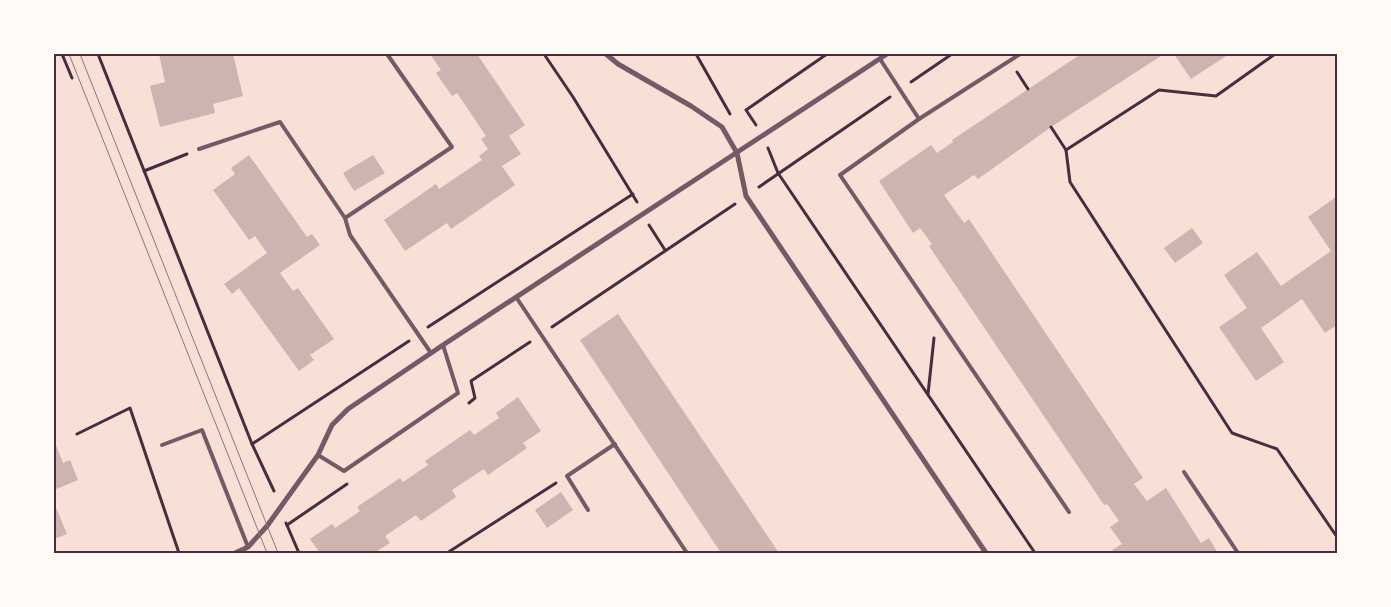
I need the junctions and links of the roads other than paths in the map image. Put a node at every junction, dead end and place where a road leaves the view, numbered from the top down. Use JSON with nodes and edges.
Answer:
{"nodes":[{"id":1,"x":387,"y":54,"type":"edge"},
{"id":2,"x":606,"y":54,"type":"edge"},
{"id":3,"x":887,"y":54,"type":"edge"},
{"id":4,"x":1020,"y":54,"type":"edge"},
{"id":5,"x":880,"y":59,"type":"junction"},
{"id":6,"x":919,"y":119,"type":"junction"},
{"id":7,"x":199,"y":149,"type":"road end"},
{"id":8,"x":737,"y":153,"type":"junction"},
{"id":9,"x":345,"y":218,"type":"junction"},
{"id":10,"x":516,"y":297,"type":"junction"},
{"id":11,"x":443,"y":344,"type":"junction"},
{"id":12,"x":431,"y":353,"type":"junction"},
{"id":13,"x":615,"y":444,"type":"junction"},
{"id":14,"x":162,"y":445,"type":"dead end"},
{"id":15,"x":318,"y":455,"type":"junction"},
{"id":16,"x":1184,"y":472,"type":"dead end"},
{"id":17,"x":588,"y":510,"type":"dead end"},
{"id":18,"x":1069,"y":512,"type":"dead end"},
{"id":19,"x":248,"y":547,"type":"junction"},
{"id":20,"x":235,"y":553,"type":"edge"},
{"id":21,"x":687,"y":553,"type":"edge"},
{"id":22,"x":986,"y":553,"type":"edge"},
{"id":23,"x":1238,"y":553,"type":"edge"}],
"edges":[{"from":1,"to":9,"type":"lane"},
{"from":2,"to":8,"type":"street"},
{"from":3,"to":5,"type":"street"},
{"from":4,"to":6,"type":"lane"},
{"from":5,"to":6,"type":"lane"},
{"from":5,"to":8,"type":"street"},
{"from":6,"to":18,"type":"lane"},
{"from":7,"to":9,"type":"lane"},
{"from":8,"to":10,"type":"street"},
{"from":8,"to":22,"type":"street"},
{"from":9,"to":12,"type":"lane"},
{"from":10,"to":11,"type":"street"},
{"from":10,"to":13,"type":"lane"},
{"from":11,"to":12,"type":"street"},
{"from":11,"to":15,"type":"lane"},
{"from":12,"to":15,"type":"street"},
{"from":13,"to":17,"type":"lane"},
{"from":13,"to":21,"type":"lane"},
{"from":14,"to":19,"type":"lane"},
{"from":15,"to":19,"type":"street"},
{"from":16,"to":23,"type":"lane"},
{"from":19,"to":20,"type":"street"}]}
